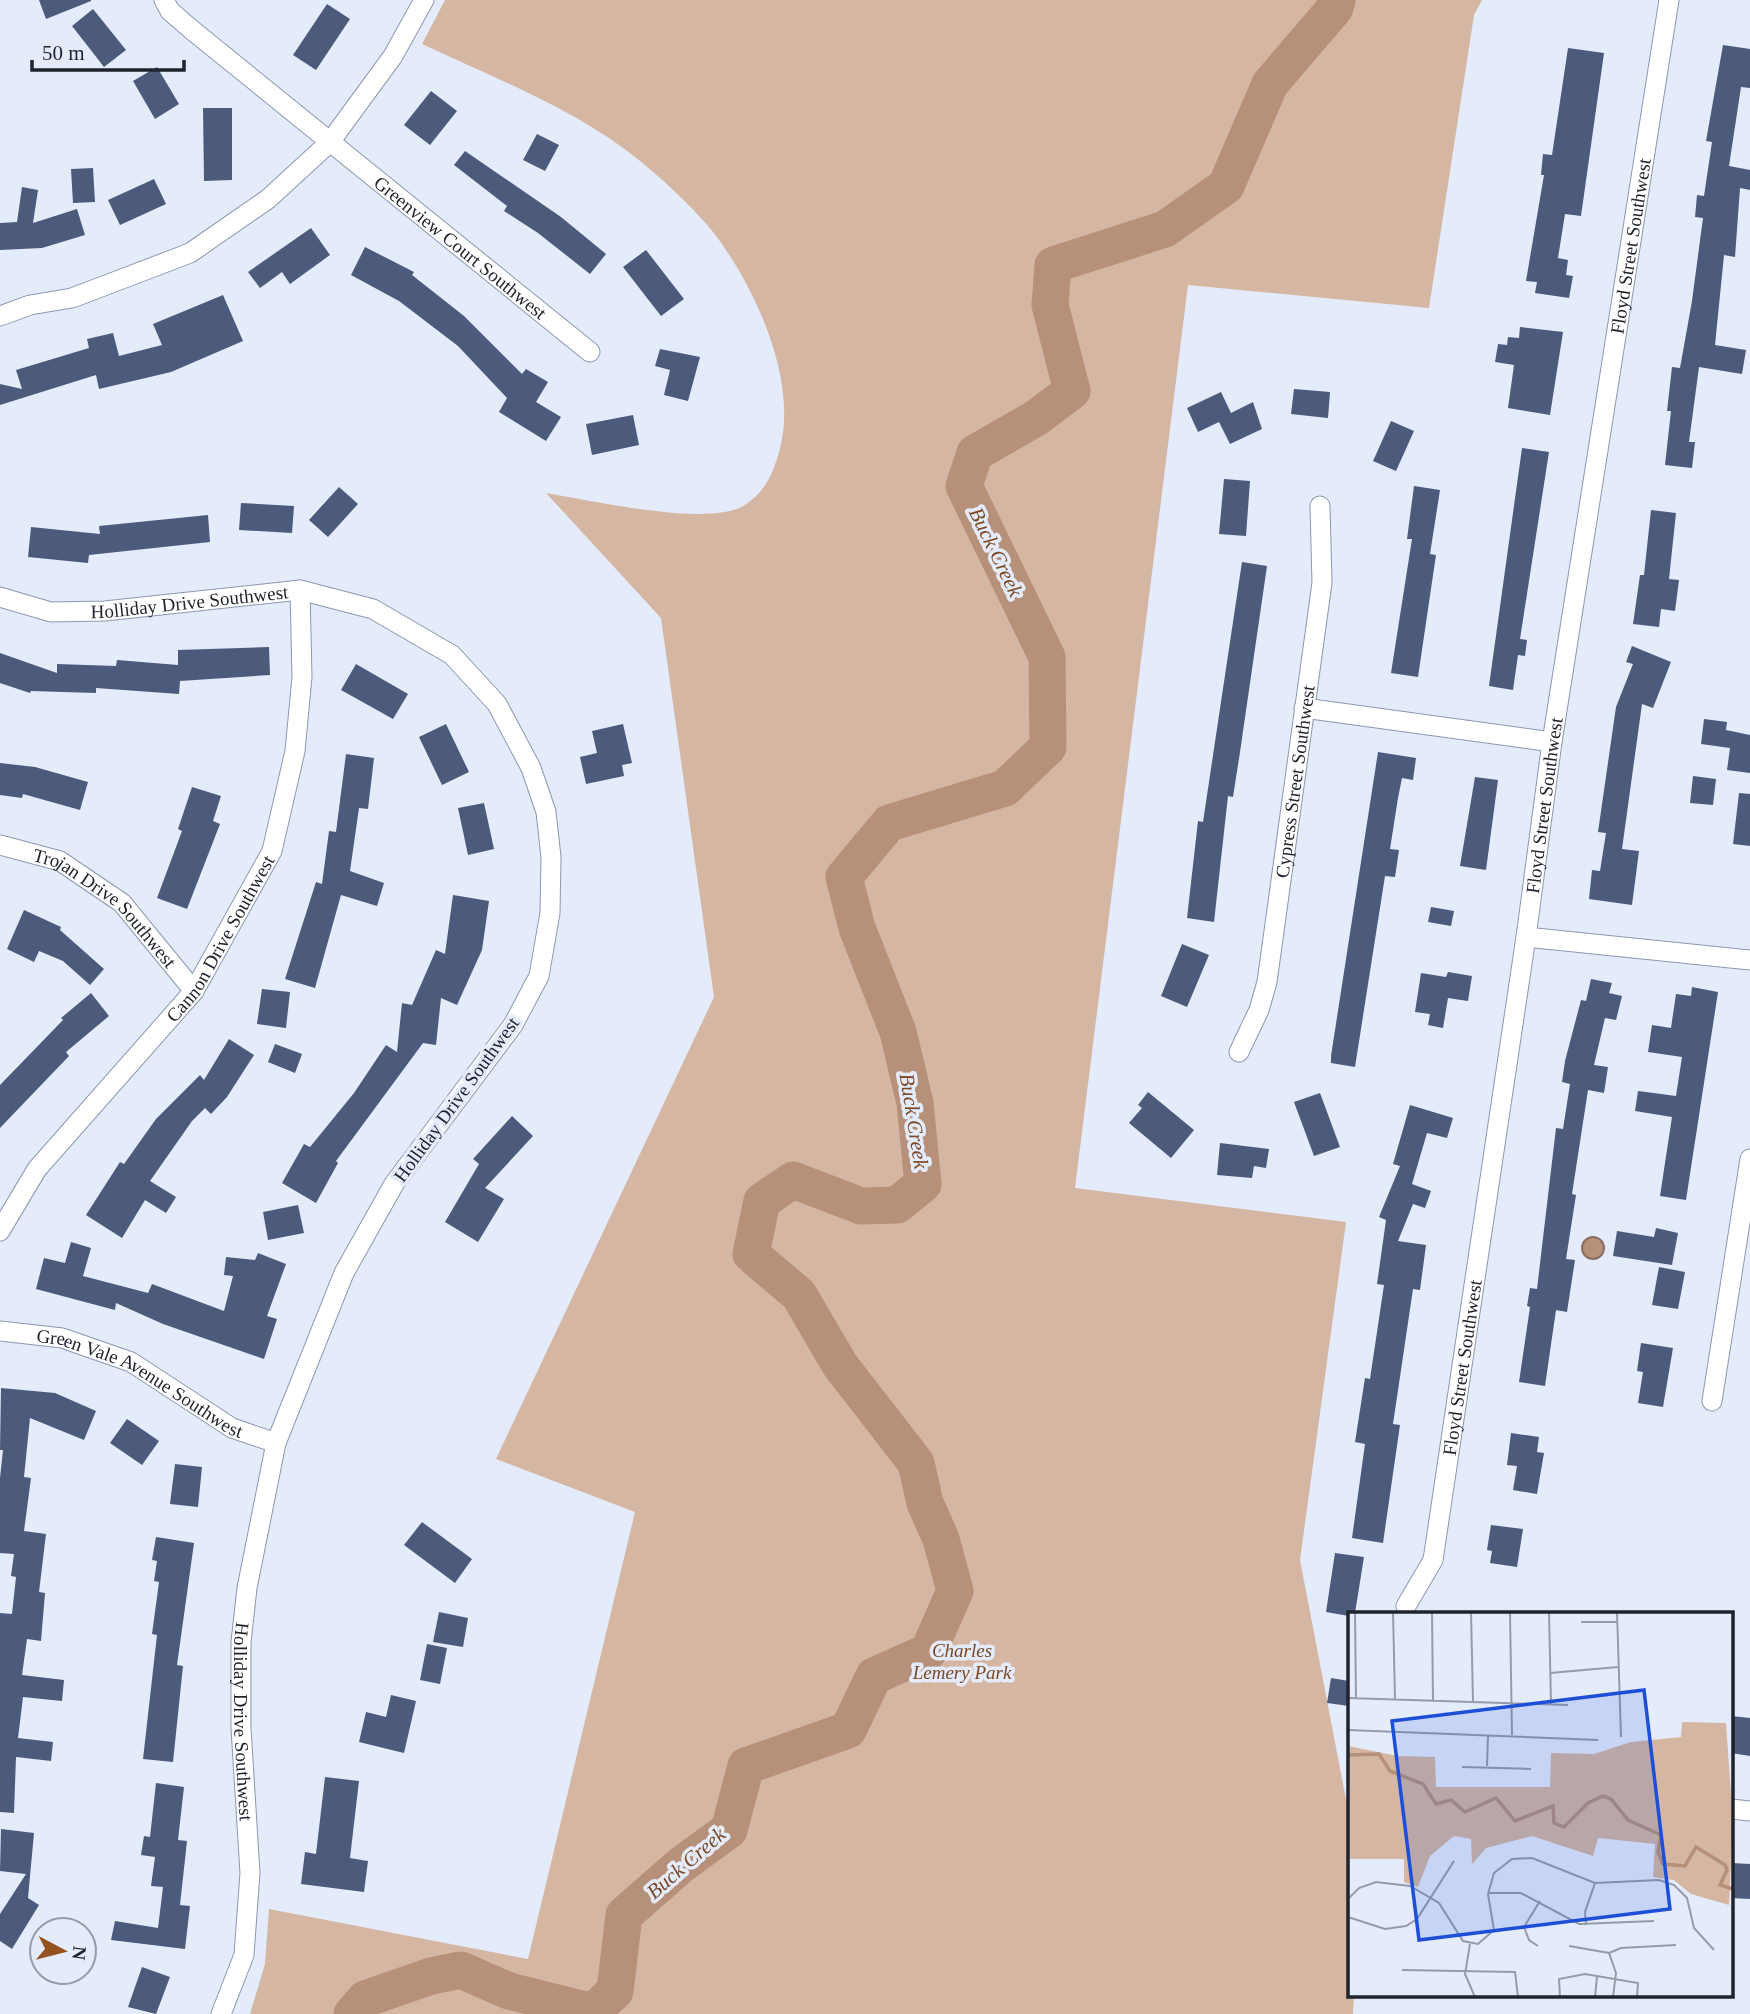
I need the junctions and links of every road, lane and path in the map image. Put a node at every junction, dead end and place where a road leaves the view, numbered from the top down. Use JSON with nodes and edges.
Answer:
{"nodes":[{"id":1,"x":164,"y":0,"type":"edge"},
{"id":2,"x":424,"y":0,"type":"edge"},
{"id":3,"x":1668,"y":0,"type":"edge"},
{"id":4,"x":330,"y":142,"type":"junction"},
{"id":5,"x":0,"y":316,"type":"edge"},
{"id":6,"x":590,"y":352,"type":"dead end"},
{"id":7,"x":1320,"y":506,"type":"dead end"},
{"id":8,"x":300,"y":590,"type":"junction"},
{"id":9,"x":0,"y":597,"type":"edge"},
{"id":10,"x":1304,"y":708,"type":"junction"},
{"id":11,"x":1552,"y":742,"type":"junction"},
{"id":12,"x":0,"y":845,"type":"edge"},
{"id":13,"x":1526,"y":937,"type":"junction"},
{"id":14,"x":1750,"y":960,"type":"edge"},
{"id":15,"x":194,"y":991,"type":"junction"},
{"id":16,"x":1238,"y":1052,"type":"dead end"},
{"id":17,"x":1750,"y":1159,"type":"edge"},
{"id":18,"x":0,"y":1231,"type":"edge"},
{"id":19,"x":1742,"y":1269,"type":"edge"},
{"id":20,"x":0,"y":1331,"type":"edge"},
{"id":21,"x":1712,"y":1401,"type":"dead end"},
{"id":22,"x":276,"y":1443,"type":"junction"},
{"id":23,"x":1406,"y":1606,"type":"dead end"},
{"id":24,"x":1732,"y":1808,"type":"edge"},
{"id":25,"x":1750,"y":1811,"type":"edge"},
{"id":26,"x":221,"y":2014,"type":"edge"}],
"edges":[{"from":1,"to":4,"type":"street","name":"Greenview Court Southwest"},
{"from":2,"to":4,"type":"street"},
{"from":3,"to":11,"type":"street","name":"Floyd Street Southwest"},
{"from":4,"to":5,"type":"street"},
{"from":4,"to":6,"type":"street","name":"Greenview Court Southwest"},
{"from":7,"to":10,"type":"street","name":"Cypress Street Southwest"},
{"from":8,"to":9,"type":"street","name":"Holliday Drive Southwest"},
{"from":8,"to":15,"type":"street","name":"Cannon Drive Southwest"},
{"from":8,"to":22,"type":"street","name":"Holliday Drive Southwest"},
{"from":10,"to":11,"type":"street"},
{"from":10,"to":16,"type":"street","name":"Cypress Street Southwest"},
{"from":11,"to":13,"type":"street","name":"Floyd Street Southwest"},
{"from":12,"to":15,"type":"street","name":"Trojan Drive Southwest"},
{"from":13,"to":14,"type":"street"},
{"from":13,"to":23,"type":"street","name":"Floyd Street Southwest"},
{"from":15,"to":18,"type":"street","name":"Cannon Drive Southwest"},
{"from":17,"to":19,"type":"street"},
{"from":19,"to":21,"type":"street"},
{"from":20,"to":22,"type":"street","name":"Green Vale Avenue Southwest"},
{"from":22,"to":26,"type":"street","name":"Holliday Drive Southwest"},
{"from":24,"to":25,"type":"street"}]}
